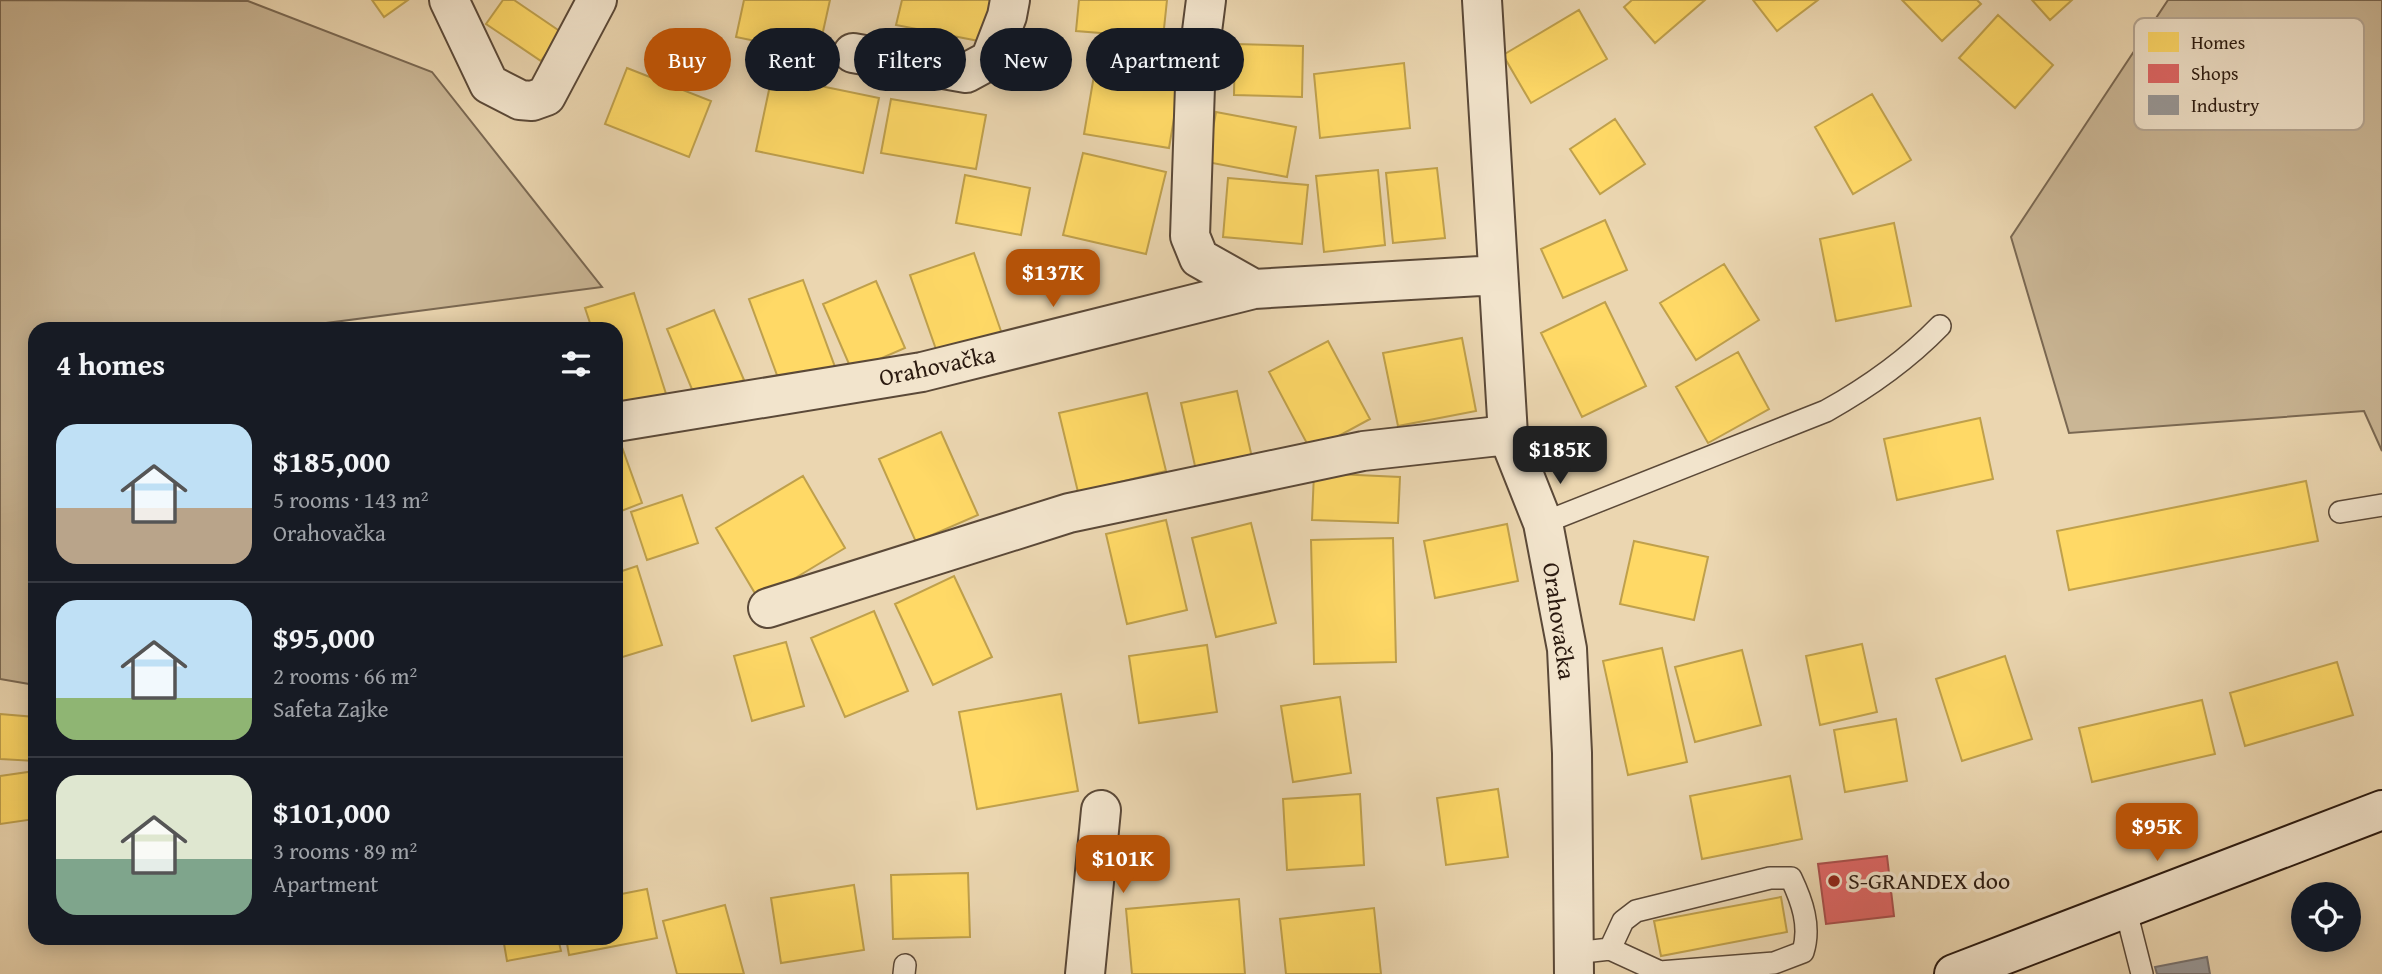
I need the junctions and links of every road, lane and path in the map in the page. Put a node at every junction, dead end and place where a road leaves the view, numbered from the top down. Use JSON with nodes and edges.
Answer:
{"nodes":[{"id":1,"x":449,"y":0,"type":"edge"},
{"id":2,"x":597,"y":0,"type":"edge"},
{"id":3,"x":1010,"y":0,"type":"edge"},
{"id":4,"x":1206,"y":0,"type":"edge"},
{"id":5,"x":1482,"y":0,"type":"edge"},
{"id":6,"x":853,"y":53,"type":"dead end"},
{"id":7,"x":1498,"y":275,"type":"junction"},
{"id":8,"x":1254,"y":289,"type":"junction"},
{"id":9,"x":1940,"y":326,"type":"dead end"},
{"id":10,"x":623,"y":421,"type":"edge"},
{"id":11,"x":1508,"y":435,"type":"junction"},
{"id":12,"x":2382,"y":505,"type":"edge"},
{"id":13,"x":2340,"y":512,"type":"dead end"},
{"id":14,"x":1543,"y":523,"type":"junction"},
{"id":15,"x":768,"y":608,"type":"dead end"},
{"id":16,"x":1101,"y":810,"type":"dead end"},
{"id":17,"x":2382,"y":810,"type":"edge"},
{"id":18,"x":2125,"y":907,"type":"junction"},
{"id":19,"x":1586,"y":959,"type":"edge"},
{"id":20,"x":1961,"y":973,"type":"edge"},
{"id":21,"x":1085,"y":974,"type":"edge"},
{"id":22,"x":2142,"y":974,"type":"edge"}],
"edges":[{"from":1,"to":2,"type":"street"},
{"from":3,"to":6,"type":"street"},
{"from":4,"to":8,"type":"street"},
{"from":5,"to":7,"type":"street","name":"Orahovačka"},
{"from":7,"to":8,"type":"street","name":"Orahovačka"},
{"from":7,"to":11,"type":"street","name":"Orahovačka"},
{"from":8,"to":10,"type":"street","name":"Orahovačka"},
{"from":9,"to":14,"type":"lane"},
{"from":11,"to":14,"type":"street","name":"Orahovačka"},
{"from":11,"to":15,"type":"street"},
{"from":12,"to":13,"type":"lane"},
{"from":14,"to":19,"type":"street","name":"Orahovačka"},
{"from":16,"to":21,"type":"street"},
{"from":17,"to":18,"type":"street"},
{"from":18,"to":20,"type":"street"},
{"from":18,"to":22,"type":"lane"},
{"from":19,"to":19,"type":"lane"}]}
